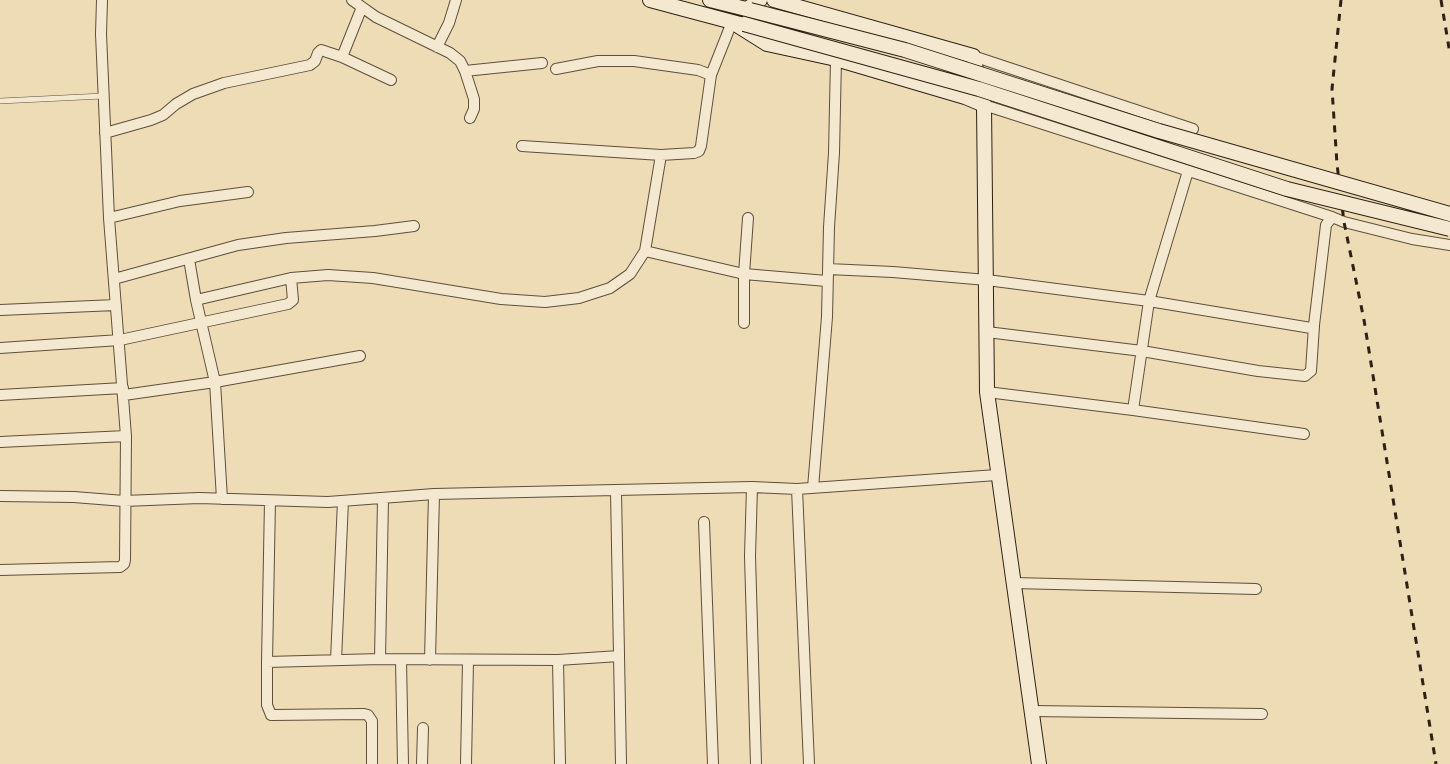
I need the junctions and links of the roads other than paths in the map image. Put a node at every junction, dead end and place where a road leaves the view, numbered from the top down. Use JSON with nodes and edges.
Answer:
{"nodes":[{"id":1,"x":102,"y":0,"type":"edge"},
{"id":2,"x":352,"y":0,"type":"edge"},
{"id":3,"x":456,"y":0,"type":"edge"},
{"id":4,"x":650,"y":0,"type":"edge"},
{"id":5,"x":710,"y":0,"type":"edge"},
{"id":6,"x":774,"y":0,"type":"edge"},
{"id":7,"x":752,"y":6,"type":"edge"},
{"id":8,"x":362,"y":7,"type":"junction"},
{"id":9,"x":738,"y":23,"type":"junction"},
{"id":10,"x":437,"y":47,"type":"junction"},
{"id":11,"x":973,"y":56,"type":"junction"},
{"id":12,"x":342,"y":57,"type":"junction"},
{"id":13,"x":836,"y":59,"type":"junction"},
{"id":14,"x":542,"y":63,"type":"dead end"},
{"id":15,"x":556,"y":69,"type":"dead end"},
{"id":16,"x":465,"y":70,"type":"junction"},
{"id":17,"x":711,"y":75,"type":"junction"},
{"id":18,"x":390,"y":80,"type":"dead end"},
{"id":19,"x":104,"y":96,"type":"junction"},
{"id":20,"x":0,"y":101,"type":"edge"},
{"id":21,"x":984,"y":105,"type":"junction"},
{"id":22,"x":470,"y":118,"type":"dead end"},
{"id":23,"x":1194,"y":129,"type":"dead end"},
{"id":24,"x":105,"y":133,"type":"junction"},
{"id":25,"x":522,"y":146,"type":"dead end"},
{"id":26,"x":660,"y":154,"type":"junction"},
{"id":27,"x":1188,"y":171,"type":"junction"},
{"id":28,"x":248,"y":192,"type":"dead end"},
{"id":29,"x":1450,"y":214,"type":"edge"},
{"id":30,"x":1332,"y":217,"type":"junction"},
{"id":31,"x":109,"y":218,"type":"junction"},
{"id":32,"x":748,"y":218,"type":"dead end"},
{"id":33,"x":414,"y":226,"type":"dead end"},
{"id":34,"x":1450,"y":229,"type":"edge"},
{"id":35,"x":1450,"y":245,"type":"edge"},
{"id":36,"x":645,"y":251,"type":"junction"},
{"id":37,"x":189,"y":259,"type":"junction"},
{"id":38,"x":828,"y":269,"type":"junction"},
{"id":39,"x":744,"y":274,"type":"junction"},
{"id":40,"x":291,"y":278,"type":"junction"},
{"id":41,"x":114,"y":279,"type":"junction"},
{"id":42,"x":987,"y":280,"type":"junction"},
{"id":43,"x":827,"y":281,"type":"junction"},
{"id":44,"x":196,"y":300,"type":"junction"},
{"id":45,"x":1148,"y":301,"type":"junction"},
{"id":46,"x":116,"y":305,"type":"junction"},
{"id":47,"x":0,"y":310,"type":"edge"},
{"id":48,"x":201,"y":322,"type":"junction"},
{"id":49,"x":744,"y":323,"type":"dead end"},
{"id":50,"x":1314,"y":326,"type":"junction"},
{"id":51,"x":987,"y":332,"type":"junction"},
{"id":52,"x":120,"y":340,"type":"junction"},
{"id":53,"x":0,"y":348,"type":"edge"},
{"id":54,"x":1142,"y":351,"type":"junction"},
{"id":55,"x":360,"y":356,"type":"dead end"},
{"id":56,"x":215,"y":382,"type":"junction"},
{"id":57,"x":123,"y":392,"type":"junction"},
{"id":58,"x":987,"y":392,"type":"junction"},
{"id":59,"x":0,"y":396,"type":"edge"},
{"id":60,"x":1133,"y":410,"type":"junction"},
{"id":61,"x":1304,"y":434,"type":"dead end"},
{"id":62,"x":126,"y":436,"type":"junction"},
{"id":63,"x":0,"y":442,"type":"edge"},
{"id":64,"x":997,"y":475,"type":"junction"},
{"id":65,"x":752,"y":487,"type":"junction"},
{"id":66,"x":812,"y":488,"type":"junction"},
{"id":67,"x":797,"y":489,"type":"junction"},
{"id":68,"x":616,"y":491,"type":"junction"},
{"id":69,"x":434,"y":494,"type":"junction"},
{"id":70,"x":0,"y":496,"type":"edge"},
{"id":71,"x":222,"y":499,"type":"junction"},
{"id":72,"x":383,"y":499,"type":"junction"},
{"id":73,"x":124,"y":501,"type":"junction"},
{"id":74,"x":270,"y":501,"type":"junction"},
{"id":75,"x":343,"y":502,"type":"junction"},
{"id":76,"x":704,"y":522,"type":"dead end"},
{"id":77,"x":0,"y":570,"type":"edge"},
{"id":78,"x":1014,"y":583,"type":"junction"},
{"id":79,"x":1256,"y":590,"type":"dead end"},
{"id":80,"x":620,"y":656,"type":"junction"},
{"id":81,"x":380,"y":659,"type":"junction"},
{"id":82,"x":336,"y":660,"type":"junction"},
{"id":83,"x":401,"y":660,"type":"junction"},
{"id":84,"x":430,"y":660,"type":"junction"},
{"id":85,"x":558,"y":660,"type":"junction"},
{"id":86,"x":468,"y":661,"type":"junction"},
{"id":87,"x":267,"y":662,"type":"junction"},
{"id":88,"x":1031,"y":711,"type":"junction"},
{"id":89,"x":1262,"y":714,"type":"dead end"},
{"id":90,"x":423,"y":728,"type":"dead end"},
{"id":91,"x":372,"y":764,"type":"edge"},
{"id":92,"x":403,"y":764,"type":"edge"},
{"id":93,"x":422,"y":764,"type":"edge"},
{"id":94,"x":466,"y":764,"type":"edge"},
{"id":95,"x":560,"y":764,"type":"edge"},
{"id":96,"x":621,"y":764,"type":"edge"},
{"id":97,"x":713,"y":764,"type":"edge"},
{"id":98,"x":756,"y":764,"type":"edge"},
{"id":99,"x":809,"y":764,"type":"edge"},
{"id":100,"x":1039,"y":764,"type":"edge"}],
"edges":[{"from":1,"to":19,"type":"street"},
{"from":2,"to":8,"type":"street"},
{"from":3,"to":10,"type":"street"},
{"from":4,"to":9,"type":"main road"},
{"from":5,"to":7,"type":"main road"},
{"from":6,"to":11,"type":"main road"},
{"from":7,"to":29,"type":"main road","bridge":true},
{"from":8,"to":10,"type":"street"},
{"from":8,"to":12,"type":"street"},
{"from":9,"to":13,"type":"main road"},
{"from":9,"to":17,"type":"street"},
{"from":9,"to":34,"type":"main road","bridge":true},
{"from":10,"to":16,"type":"street"},
{"from":11,"to":21,"type":"main road"},
{"from":11,"to":23,"type":"street"},
{"from":12,"to":18,"type":"street"},
{"from":12,"to":24,"type":"street"},
{"from":13,"to":21,"type":"main road"},
{"from":13,"to":38,"type":"street"},
{"from":14,"to":16,"type":"street"},
{"from":15,"to":17,"type":"street"},
{"from":16,"to":22,"type":"street"},
{"from":17,"to":26,"type":"street"},
{"from":19,"to":20,"type":"lane"},
{"from":19,"to":24,"type":"street"},
{"from":21,"to":27,"type":"street"},
{"from":21,"to":42,"type":"main road"},
{"from":24,"to":31,"type":"street"},
{"from":25,"to":26,"type":"street"},
{"from":26,"to":36,"type":"street"},
{"from":27,"to":30,"type":"street"},
{"from":27,"to":45,"type":"street"},
{"from":28,"to":31,"type":"street"},
{"from":30,"to":35,"type":"street"},
{"from":30,"to":50,"type":"street"},
{"from":31,"to":41,"type":"street"},
{"from":32,"to":39,"type":"street"},
{"from":33,"to":37,"type":"street"},
{"from":36,"to":39,"type":"street"},
{"from":36,"to":40,"type":"street"},
{"from":37,"to":41,"type":"street"},
{"from":37,"to":44,"type":"street"},
{"from":38,"to":42,"type":"street"},
{"from":38,"to":43,"type":"street"},
{"from":39,"to":43,"type":"street"},
{"from":39,"to":49,"type":"street"},
{"from":40,"to":44,"type":"street"},
{"from":40,"to":48,"type":"street"},
{"from":41,"to":46,"type":"street"},
{"from":42,"to":45,"type":"street"},
{"from":42,"to":51,"type":"main road"},
{"from":43,"to":66,"type":"street"},
{"from":44,"to":48,"type":"street"},
{"from":45,"to":50,"type":"street"},
{"from":45,"to":54,"type":"street"},
{"from":46,"to":47,"type":"street"},
{"from":46,"to":52,"type":"street"},
{"from":48,"to":52,"type":"street"},
{"from":48,"to":56,"type":"street"},
{"from":50,"to":54,"type":"street"},
{"from":51,"to":54,"type":"street"},
{"from":51,"to":58,"type":"main road"},
{"from":52,"to":53,"type":"street"},
{"from":52,"to":57,"type":"street"},
{"from":54,"to":60,"type":"street"},
{"from":55,"to":56,"type":"street"},
{"from":56,"to":57,"type":"street"},
{"from":56,"to":71,"type":"street"},
{"from":57,"to":59,"type":"street"},
{"from":57,"to":62,"type":"street"},
{"from":58,"to":60,"type":"street"},
{"from":58,"to":64,"type":"main road"},
{"from":60,"to":61,"type":"street"},
{"from":62,"to":63,"type":"street"},
{"from":62,"to":73,"type":"street"},
{"from":64,"to":66,"type":"street"},
{"from":64,"to":78,"type":"main road"},
{"from":65,"to":67,"type":"street"},
{"from":65,"to":68,"type":"street"},
{"from":65,"to":98,"type":"street"},
{"from":66,"to":67,"type":"street"},
{"from":67,"to":99,"type":"street"},
{"from":68,"to":69,"type":"street"},
{"from":68,"to":80,"type":"street"},
{"from":69,"to":72,"type":"street"},
{"from":69,"to":84,"type":"street"},
{"from":70,"to":73,"type":"street"},
{"from":71,"to":73,"type":"street"},
{"from":71,"to":74,"type":"street"},
{"from":72,"to":75,"type":"street"},
{"from":72,"to":81,"type":"street"},
{"from":73,"to":77,"type":"street"},
{"from":74,"to":75,"type":"street"},
{"from":74,"to":87,"type":"street"},
{"from":75,"to":82,"type":"street"},
{"from":76,"to":97,"type":"street"},
{"from":78,"to":79,"type":"street"},
{"from":78,"to":88,"type":"main road"},
{"from":80,"to":85,"type":"street"},
{"from":80,"to":96,"type":"street"},
{"from":81,"to":82,"type":"street"},
{"from":81,"to":83,"type":"street"},
{"from":82,"to":87,"type":"street"},
{"from":83,"to":84,"type":"street"},
{"from":83,"to":92,"type":"street"},
{"from":84,"to":86,"type":"street"},
{"from":85,"to":86,"type":"street"},
{"from":85,"to":95,"type":"street"},
{"from":86,"to":94,"type":"street"},
{"from":87,"to":91,"type":"street"},
{"from":88,"to":89,"type":"street"},
{"from":88,"to":100,"type":"main road"},
{"from":90,"to":93,"type":"street"}]}
